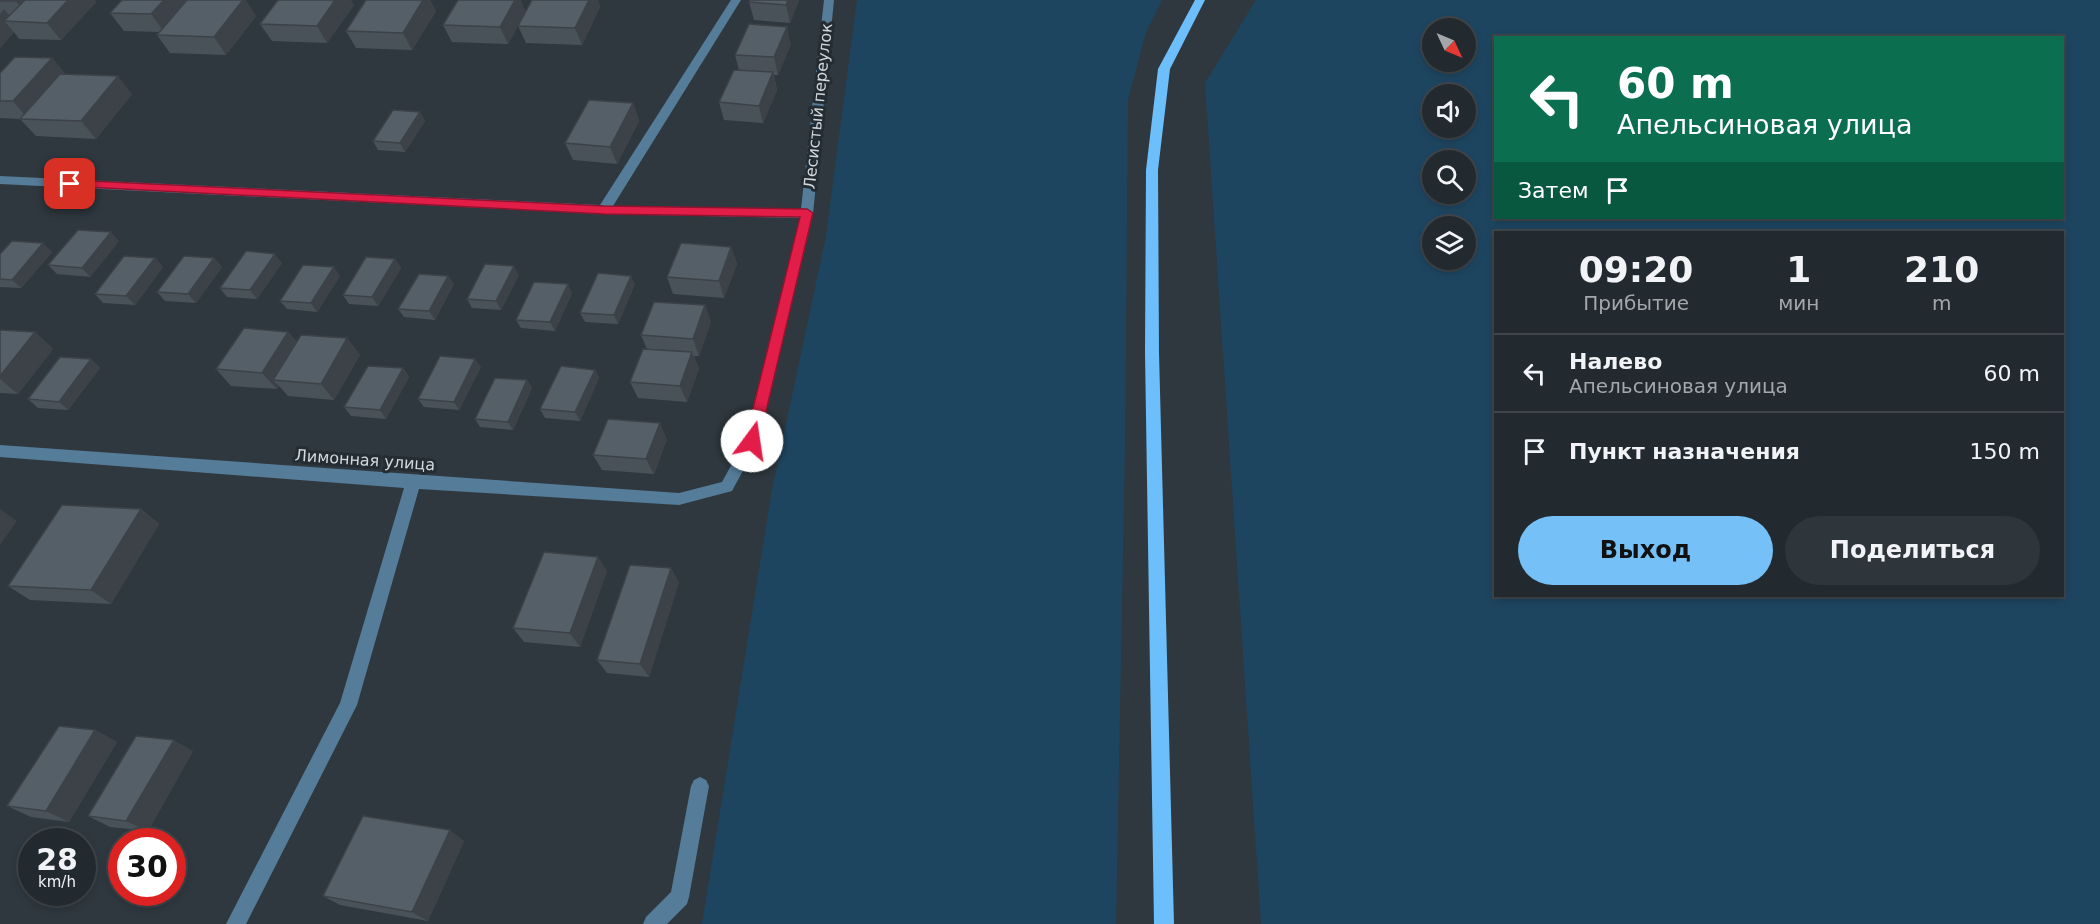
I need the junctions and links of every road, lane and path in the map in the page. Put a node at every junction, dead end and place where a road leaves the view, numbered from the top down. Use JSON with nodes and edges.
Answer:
{"nodes":[{"id":1,"x":736,"y":0,"type":"edge"},
{"id":2,"x":829,"y":0,"type":"edge"},
{"id":3,"x":1200,"y":0,"type":"edge"},
{"id":4,"x":0,"y":180,"type":"edge"},
{"id":5,"x":604,"y":210,"type":"junction"},
{"id":6,"x":807,"y":213,"type":"junction"},
{"id":7,"x":0,"y":451,"type":"edge"},
{"id":8,"x":413,"y":482,"type":"junction"},
{"id":9,"x":727,"y":487,"type":"joint"},
{"id":10,"x":700,"y":786,"type":"dead end"},
{"id":11,"x":236,"y":924,"type":"edge"},
{"id":12,"x":653,"y":924,"type":"edge"},
{"id":13,"x":1164,"y":924,"type":"edge"}],
"edges":[{"from":1,"to":5,"type":"street"},
{"from":2,"to":6,"type":"street","name":"Лесистый переулок"},
{"from":3,"to":13,"type":"main road"},
{"from":4,"to":5,"type":"street"},
{"from":5,"to":6,"type":"street"},
{"from":6,"to":9,"type":"street","name":"Лесистый переулок"},
{"from":7,"to":8,"type":"street","name":"Лимонная улица"},
{"from":8,"to":9,"type":"street","name":"Лимонная улица"},
{"from":8,"to":11,"type":"street"},
{"from":10,"to":12,"type":"street"}]}
